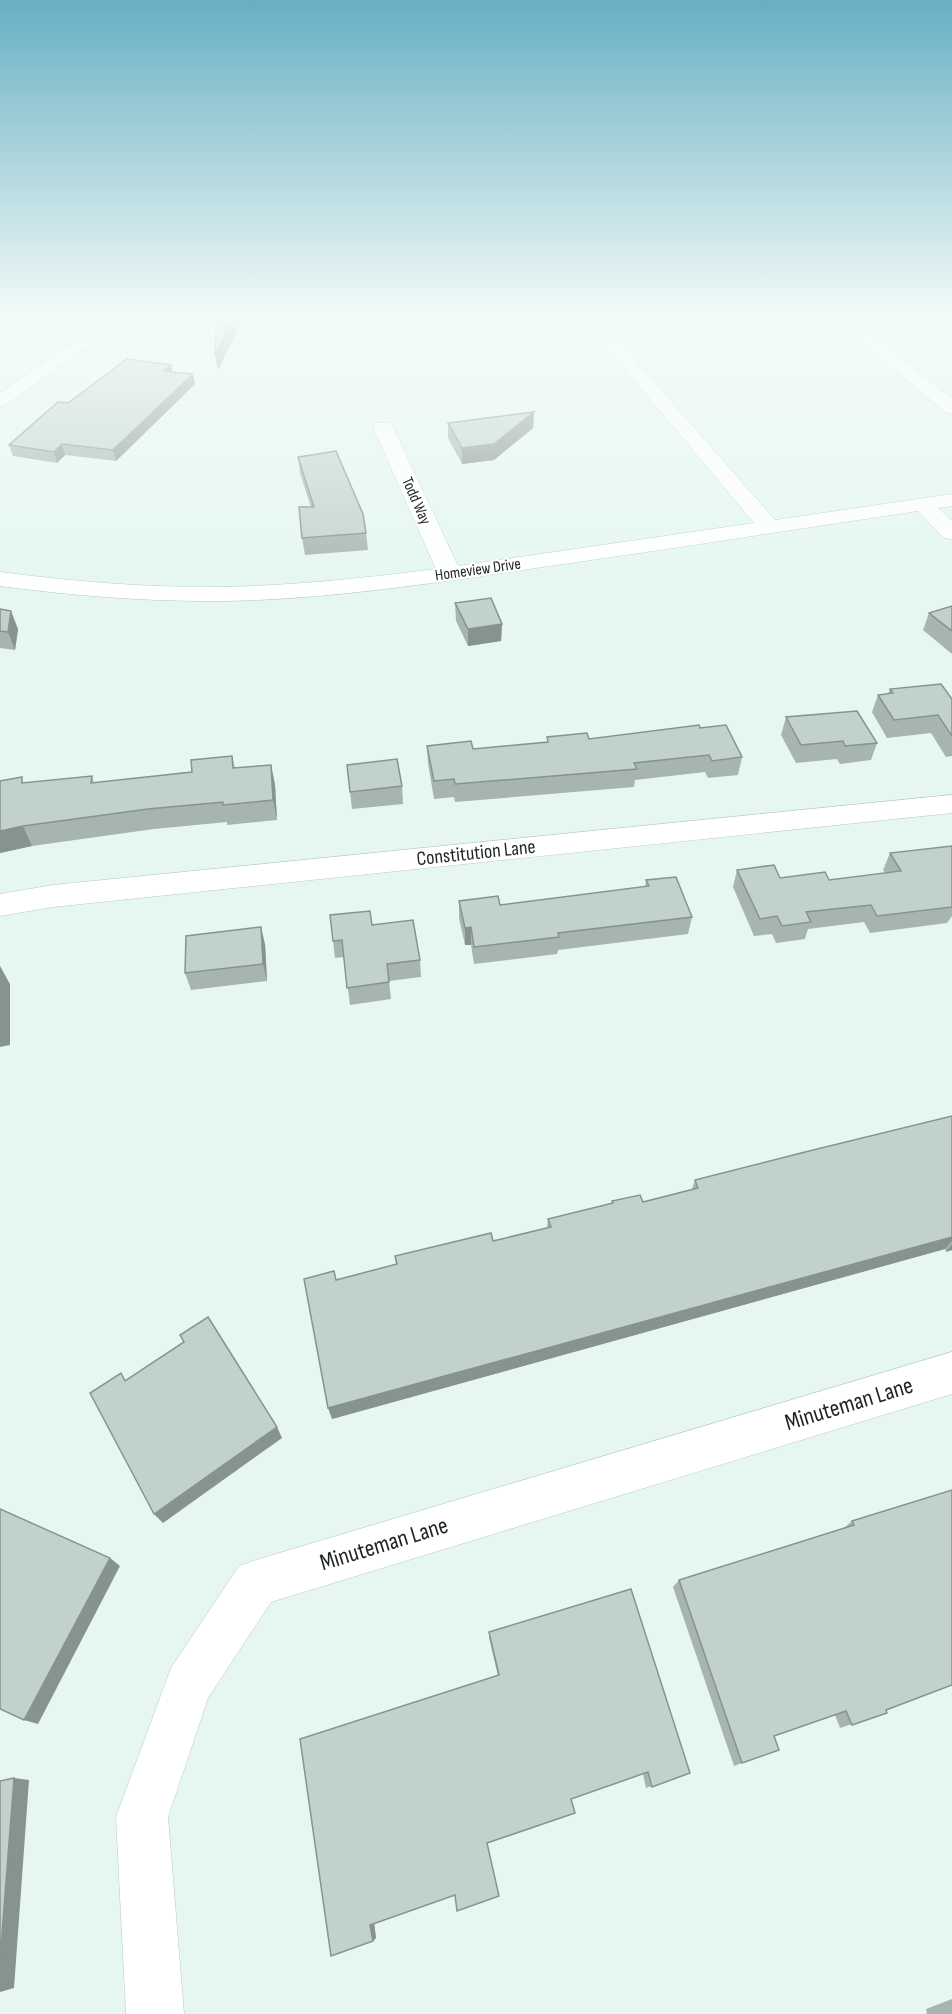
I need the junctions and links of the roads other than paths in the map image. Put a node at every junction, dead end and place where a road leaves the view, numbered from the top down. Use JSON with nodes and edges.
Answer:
{"nodes":[{"id":1,"x":667,"y":408,"type":"edge"},
{"id":2,"x":383,"y":427,"type":"dead end"},
{"id":3,"x":952,"y":500,"type":"edge"},
{"id":4,"x":922,"y":504,"type":"junction"},
{"id":5,"x":770,"y":528,"type":"junction"},
{"id":6,"x":952,"y":533,"type":"edge"},
{"id":7,"x":450,"y":574,"type":"junction"},
{"id":8,"x":0,"y":579,"type":"edge"},
{"id":9,"x":952,"y":804,"type":"edge"},
{"id":10,"x":0,"y":905,"type":"edge"},
{"id":11,"x":952,"y":1373,"type":"edge"},
{"id":12,"x":155,"y":2014,"type":"edge"}],
"edges":[{"from":1,"to":5,"type":"street"},
{"from":2,"to":7,"type":"street","name":"Todd Way"},
{"from":3,"to":4,"type":"street","name":"Homeview Drive"},
{"from":4,"to":5,"type":"street","name":"Homeview Drive"},
{"from":4,"to":6,"type":"street"},
{"from":5,"to":7,"type":"street","name":"Homeview Drive"},
{"from":7,"to":8,"type":"street","name":"Homeview Drive"},
{"from":9,"to":10,"type":"street","name":"Constitution Lane"},
{"from":11,"to":12,"type":"street","name":"Minuteman Lane"}]}
